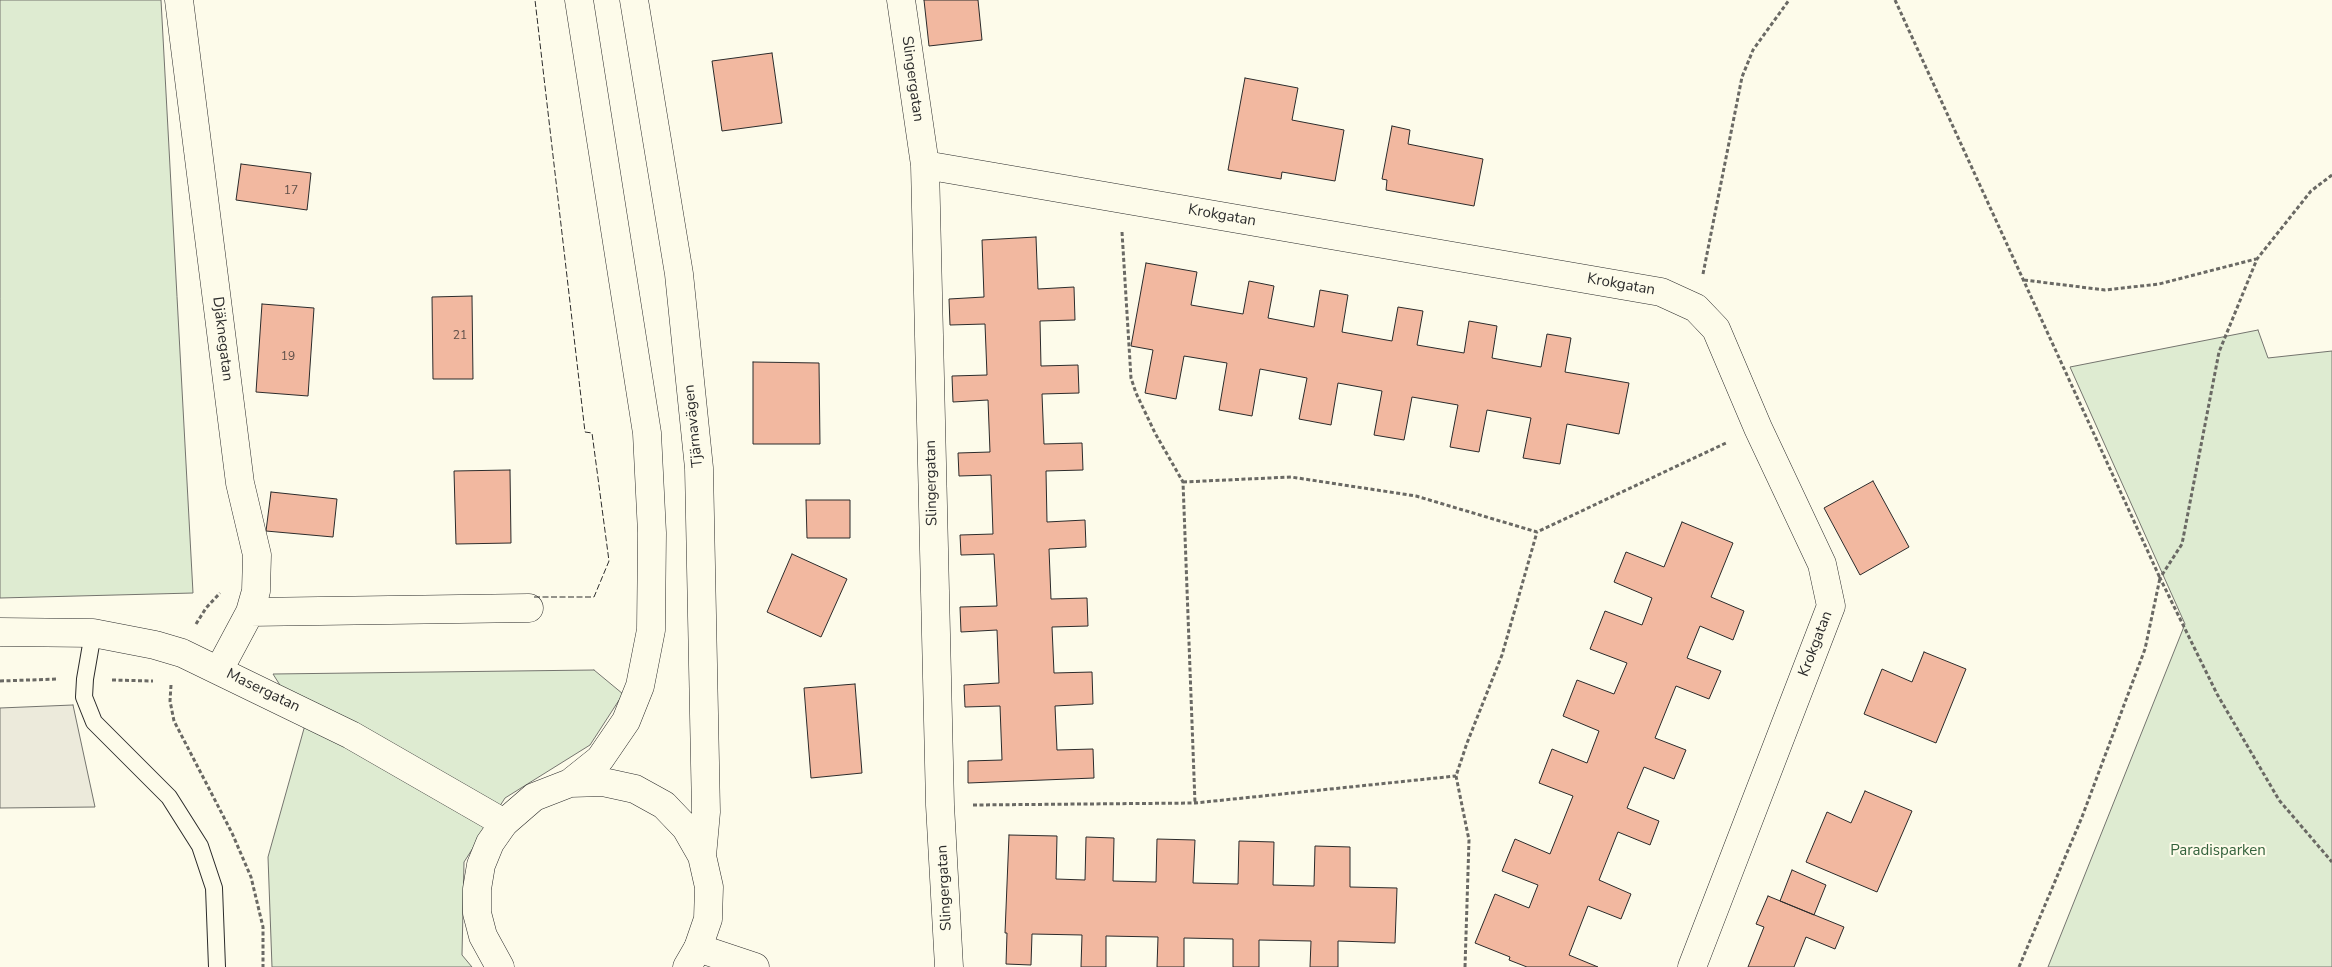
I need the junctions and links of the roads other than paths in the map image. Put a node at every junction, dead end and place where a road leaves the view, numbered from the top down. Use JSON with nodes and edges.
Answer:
{"nodes":[{"id":1,"x":179,"y":0,"type":"edge"},
{"id":2,"x":579,"y":0,"type":"edge"},
{"id":3,"x":634,"y":0,"type":"edge"},
{"id":4,"x":901,"y":0,"type":"edge"},
{"id":5,"x":925,"y":165,"type":"junction"},
{"id":6,"x":529,"y":608,"type":"dead end"},
{"id":7,"x":250,"y":612,"type":"junction"},
{"id":8,"x":0,"y":632,"type":"edge"},
{"id":9,"x":93,"y":633,"type":"junction"},
{"id":10,"x":219,"y":670,"type":"junction"},
{"id":11,"x":570,"y":783,"type":"junction"},
{"id":12,"x":504,"y":823,"type":"junction"},
{"id":13,"x":702,"y":856,"type":"junction"},
{"id":14,"x":692,"y":958,"type":"edge"},
{"id":15,"x":217,"y":967,"type":"edge"},
{"id":16,"x":500,"y":967,"type":"edge"},
{"id":17,"x":755,"y":967,"type":"edge"},
{"id":18,"x":950,"y":967,"type":"edge"},
{"id":19,"x":1692,"y":967,"type":"edge"}],
"edges":[{"from":1,"to":7,"type":"main road","name":"Djäknegatan"},
{"from":2,"to":11,"type":"main road","name":"Tjärnavägen"},
{"from":3,"to":13,"type":"main road","name":"Tjärnavägen"},
{"from":4,"to":5,"type":"main road","name":"Slingergatan"},
{"from":5,"to":18,"type":"main road","name":"Slingergatan"},
{"from":5,"to":19,"type":"main road","name":"Krokgatan"},
{"from":6,"to":7,"type":"main road"},
{"from":7,"to":10,"type":"main road","name":"Djäknegatan"},
{"from":8,"to":9,"type":"main road","name":"Masergatan"},
{"from":9,"to":10,"type":"main road","name":"Masergatan"},
{"from":9,"to":15,"type":"lane"},
{"from":10,"to":12,"type":"main road","name":"Masergatan"},
{"from":11,"to":12,"type":"main road","name":"Tjärnavägen"},
{"from":11,"to":13,"type":"main road","name":"Tjärnavägen"},
{"from":12,"to":16,"type":"main road","name":"Tjärnavägen"},
{"from":13,"to":14,"type":"main road","name":"Tjärnavägen"},
{"from":14,"to":17,"type":"main road"}]}
